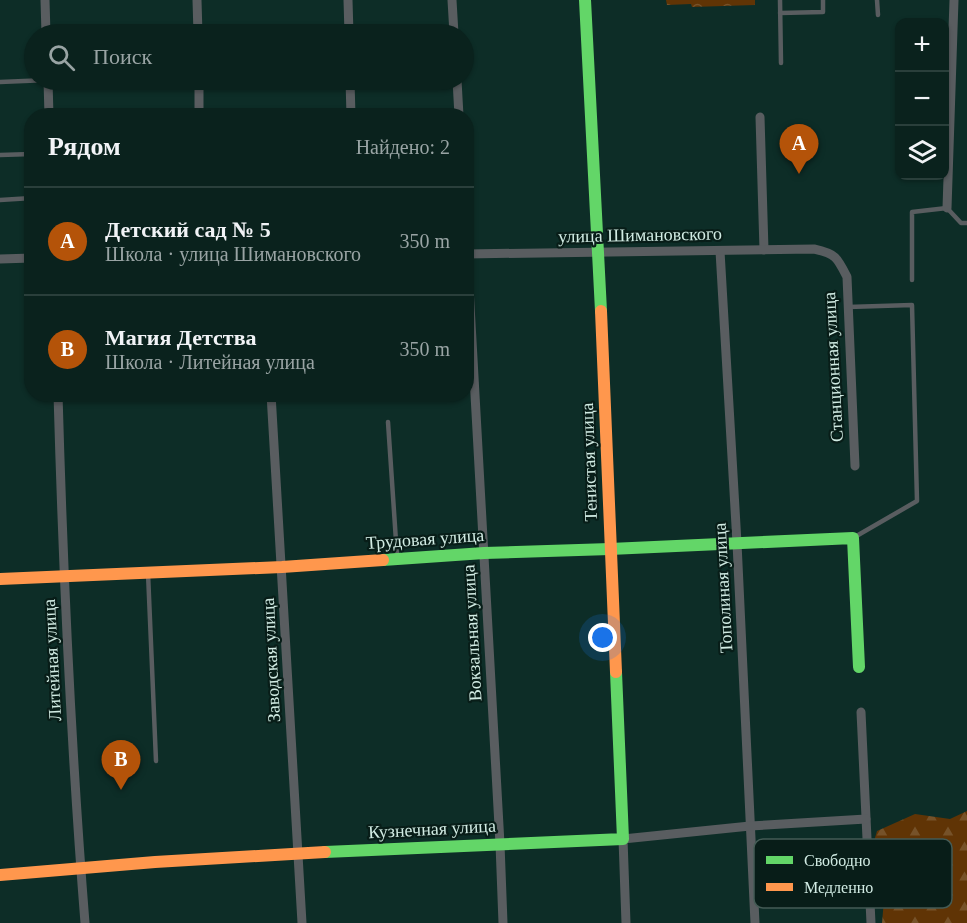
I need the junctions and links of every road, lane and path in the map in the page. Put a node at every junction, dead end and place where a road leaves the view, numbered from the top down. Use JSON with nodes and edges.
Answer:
{"nodes":[{"id":1,"x":45,"y":0,"type":"edge"},
{"id":2,"x":197,"y":0,"type":"edge"},
{"id":3,"x":348,"y":0,"type":"edge"},
{"id":4,"x":452,"y":0,"type":"edge"},
{"id":5,"x":585,"y":0,"type":"edge"},
{"id":6,"x":780,"y":0,"type":"edge"},
{"id":7,"x":823,"y":0,"type":"edge"},
{"id":8,"x":877,"y":0,"type":"edge"},
{"id":9,"x":954,"y":0,"type":"edge"},
{"id":10,"x":780,"y":13,"type":"junction"},
{"id":11,"x":878,"y":15,"type":"dead end"},
{"id":12,"x":46,"y":24,"type":"edge"},
{"id":13,"x":198,"y":24,"type":"edge"},
{"id":14,"x":349,"y":24,"type":"edge"},
{"id":15,"x":453,"y":24,"type":"edge"},
{"id":16,"x":781,"y":63,"type":"dead end"},
{"id":17,"x":24,"y":81,"type":"edge"},
{"id":18,"x":0,"y":82,"type":"edge"},
{"id":19,"x":48,"y":90,"type":"edge"},
{"id":20,"x":199,"y":90,"type":"edge"},
{"id":21,"x":350,"y":90,"type":"edge"},
{"id":22,"x":458,"y":90,"type":"edge"},
{"id":23,"x":49,"y":108,"type":"edge"},
{"id":24,"x":199,"y":108,"type":"edge"},
{"id":25,"x":351,"y":108,"type":"edge"},
{"id":26,"x":459,"y":108,"type":"edge"},
{"id":27,"x":760,"y":117,"type":"dead end"},
{"id":28,"x":24,"y":154,"type":"edge"},
{"id":29,"x":0,"y":155,"type":"edge"},
{"id":30,"x":24,"y":198,"type":"edge"},
{"id":31,"x":0,"y":200,"type":"edge"},
{"id":32,"x":947,"y":208,"type":"junction"},
{"id":33,"x":967,"y":223,"type":"edge"},
{"id":34,"x":814,"y":249,"type":"joint"},
{"id":35,"x":764,"y":250,"type":"junction"},
{"id":36,"x":720,"y":251,"type":"junction"},
{"id":37,"x":598,"y":252,"type":"junction"},
{"id":38,"x":474,"y":254,"type":"edge"},
{"id":39,"x":24,"y":258,"type":"edge"},
{"id":40,"x":0,"y":259,"type":"edge"},
{"id":41,"x":912,"y":280,"type":"dead end"},
{"id":42,"x":848,"y":308,"type":"junction"},
{"id":43,"x":474,"y":377,"type":"edge"},
{"id":44,"x":58,"y":402,"type":"edge"},
{"id":45,"x":272,"y":402,"type":"edge"},
{"id":46,"x":388,"y":422,"type":"dead end"},
{"id":47,"x":855,"y":466,"type":"dead end"},
{"id":48,"x":853,"y":538,"type":"junction"},
{"id":49,"x":737,"y":543,"type":"junction"},
{"id":50,"x":610,"y":549,"type":"junction"},
{"id":51,"x":484,"y":553,"type":"junction"},
{"id":52,"x":397,"y":559,"type":"junction"},
{"id":53,"x":282,"y":567,"type":"junction"},
{"id":54,"x":147,"y":573,"type":"junction"},
{"id":55,"x":63,"y":577,"type":"junction"},
{"id":56,"x":0,"y":579,"type":"edge"},
{"id":57,"x":859,"y":667,"type":"dead end"},
{"id":58,"x":861,"y":712,"type":"dead end"},
{"id":59,"x":156,"y":761,"type":"dead end"},
{"id":60,"x":866,"y":819,"type":"junction"},
{"id":61,"x":750,"y":826,"type":"junction"},
{"id":62,"x":623,"y":839,"type":"junction"},
{"id":63,"x":867,"y":839,"type":"edge"},
{"id":64,"x":500,"y":844,"type":"junction"},
{"id":65,"x":299,"y":854,"type":"junction"},
{"id":66,"x":81,"y":867,"type":"junction"},
{"id":67,"x":0,"y":875,"type":"edge"},
{"id":68,"x":754,"y":904,"type":"edge"},
{"id":69,"x":754,"y":908,"type":"edge"},
{"id":70,"x":870,"y":908,"type":"edge"},
{"id":71,"x":85,"y":923,"type":"edge"},
{"id":72,"x":302,"y":923,"type":"edge"},
{"id":73,"x":503,"y":923,"type":"edge"},
{"id":74,"x":626,"y":923,"type":"edge"},
{"id":75,"x":755,"y":923,"type":"edge"},
{"id":76,"x":871,"y":923,"type":"edge"}],
"edges":[{"from":1,"to":12,"type":"street"},
{"from":2,"to":13,"type":"street"},
{"from":3,"to":14,"type":"street"},
{"from":4,"to":15,"type":"street"},
{"from":5,"to":37,"type":"street","name":"Тенистая улица"},
{"from":6,"to":10,"type":"lane"},
{"from":7,"to":10,"type":"lane"},
{"from":8,"to":11,"type":"lane"},
{"from":9,"to":32,"type":"street"},
{"from":10,"to":16,"type":"lane"},
{"from":17,"to":18,"type":"lane"},
{"from":19,"to":23,"type":"street"},
{"from":20,"to":24,"type":"street"},
{"from":21,"to":25,"type":"street"},
{"from":22,"to":26,"type":"street"},
{"from":27,"to":35,"type":"street"},
{"from":28,"to":29,"type":"lane"},
{"from":30,"to":31,"type":"lane"},
{"from":32,"to":33,"type":"lane"},
{"from":32,"to":41,"type":"lane"},
{"from":34,"to":35,"type":"street","name":"улица Шимановского"},
{"from":34,"to":42,"type":"street","name":"Станционная улица"},
{"from":35,"to":36,"type":"street","name":"улица Шимановского"},
{"from":36,"to":37,"type":"street","name":"улица Шимановского"},
{"from":36,"to":49,"type":"street","name":"Тополиная улица"},
{"from":37,"to":38,"type":"street","name":"улица Шимановского"},
{"from":37,"to":50,"type":"street","name":"Тенистая улица"},
{"from":39,"to":40,"type":"street"},
{"from":42,"to":47,"type":"street","name":"Станционная улица"},
{"from":42,"to":48,"type":"lane"},
{"from":43,"to":51,"type":"street","name":"Вокзальная улица"},
{"from":44,"to":55,"type":"street","name":"Литейная улица"},
{"from":45,"to":53,"type":"street","name":"Заводская улица"},
{"from":46,"to":52,"type":"lane"},
{"from":48,"to":49,"type":"street","name":"Трудовая улица"},
{"from":48,"to":57,"type":"street"},
{"from":49,"to":50,"type":"street","name":"Трудовая улица"},
{"from":49,"to":61,"type":"street","name":"Тополиная улица"},
{"from":50,"to":51,"type":"street","name":"Трудовая улица"},
{"from":50,"to":62,"type":"street","name":"Тенистая улица"},
{"from":51,"to":52,"type":"street","name":"Трудовая улица"},
{"from":51,"to":64,"type":"street","name":"Вокзальная улица"},
{"from":52,"to":53,"type":"street","name":"Трудовая улица"},
{"from":53,"to":54,"type":"street","name":"Трудовая улица"},
{"from":53,"to":65,"type":"street","name":"Заводская улица"},
{"from":54,"to":55,"type":"street","name":"Трудовая улица"},
{"from":54,"to":59,"type":"lane"},
{"from":55,"to":56,"type":"street","name":"Трудовая улица"},
{"from":55,"to":66,"type":"street","name":"Литейная улица"},
{"from":58,"to":60,"type":"street"},
{"from":60,"to":61,"type":"street","name":"Кузнечная улица"},
{"from":60,"to":63,"type":"street"},
{"from":61,"to":62,"type":"street","name":"Кузнечная улица"},
{"from":61,"to":68,"type":"street","name":"Тополиная улица"},
{"from":62,"to":64,"type":"street","name":"Кузнечная улица"},
{"from":62,"to":74,"type":"street","name":"Тенистая улица"},
{"from":64,"to":65,"type":"street","name":"Кузнечная улица"},
{"from":64,"to":73,"type":"street","name":"Вокзальная улица"},
{"from":65,"to":66,"type":"street","name":"Кузнечная улица"},
{"from":65,"to":72,"type":"street","name":"Заводская улица"},
{"from":66,"to":67,"type":"street","name":"Кузнечная улица"},
{"from":66,"to":71,"type":"street","name":"Литейная улица"},
{"from":69,"to":75,"type":"street","name":"Тополиная улица"},
{"from":70,"to":76,"type":"street"}]}
